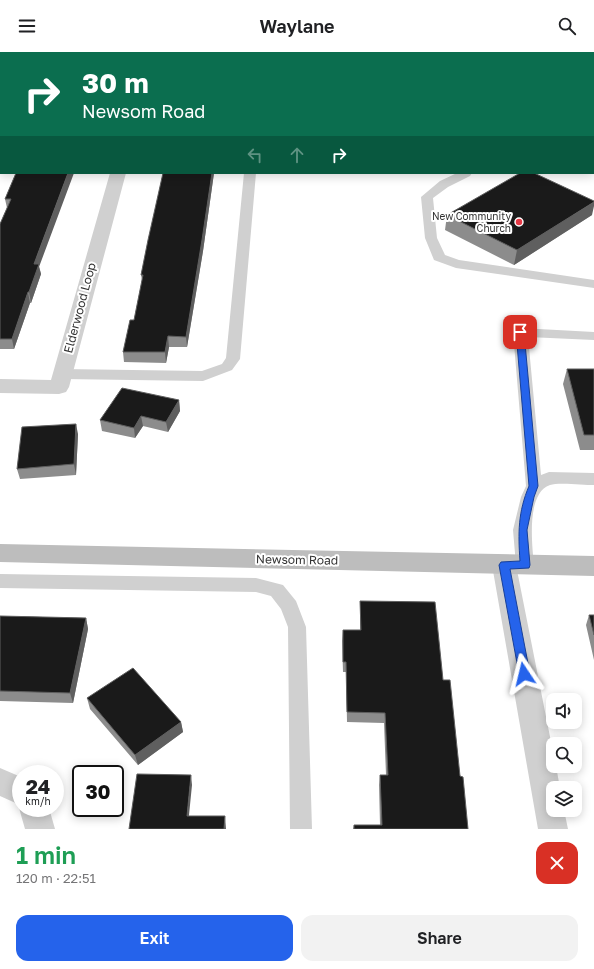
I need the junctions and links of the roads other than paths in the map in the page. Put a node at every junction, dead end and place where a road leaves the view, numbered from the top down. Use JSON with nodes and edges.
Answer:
{"nodes":[{"id":1,"x":118,"y":174,"type":"edge"},
{"id":2,"x":250,"y":174,"type":"edge"},
{"id":3,"x":464,"y":174,"type":"edge"},
{"id":4,"x":594,"y":284,"type":"edge"},
{"id":5,"x":594,"y":336,"type":"edge"},
{"id":6,"x":62,"y":374,"type":"junction"},
{"id":7,"x":0,"y":386,"type":"edge"},
{"id":8,"x":594,"y":479,"type":"edge"},
{"id":9,"x":534,"y":486,"type":"junction"},
{"id":10,"x":0,"y":553,"type":"edge"},
{"id":11,"x":515,"y":565,"type":"junction"},
{"id":12,"x":594,"y":566,"type":"edge"},
{"id":13,"x":0,"y":581,"type":"edge"},
{"id":14,"x":0,"y":782,"type":"edge"},
{"id":15,"x":12,"y":787,"type":"edge"},
{"id":16,"x":37,"y":817,"type":"edge"},
{"id":17,"x":40,"y":829,"type":"edge"},
{"id":18,"x":301,"y":829,"type":"edge"},
{"id":19,"x":552,"y":829,"type":"edge"}],
"edges":[{"from":1,"to":6,"type":"street","name":"Elderwood Loop"},
{"from":2,"to":6,"type":"lane"},
{"from":3,"to":4,"type":"lane"},
{"from":5,"to":9,"type":"lane"},
{"from":6,"to":7,"type":"street","name":"Elderwood Loop"},
{"from":8,"to":9,"type":"lane"},
{"from":9,"to":11,"type":"lane"},
{"from":10,"to":11,"type":"street","name":"Newsom Road"},
{"from":11,"to":12,"type":"street","name":"Newsom Road"},
{"from":11,"to":19,"type":"street"},
{"from":13,"to":18,"type":"lane"},
{"from":14,"to":15,"type":"street"},
{"from":16,"to":17,"type":"street"}]}
